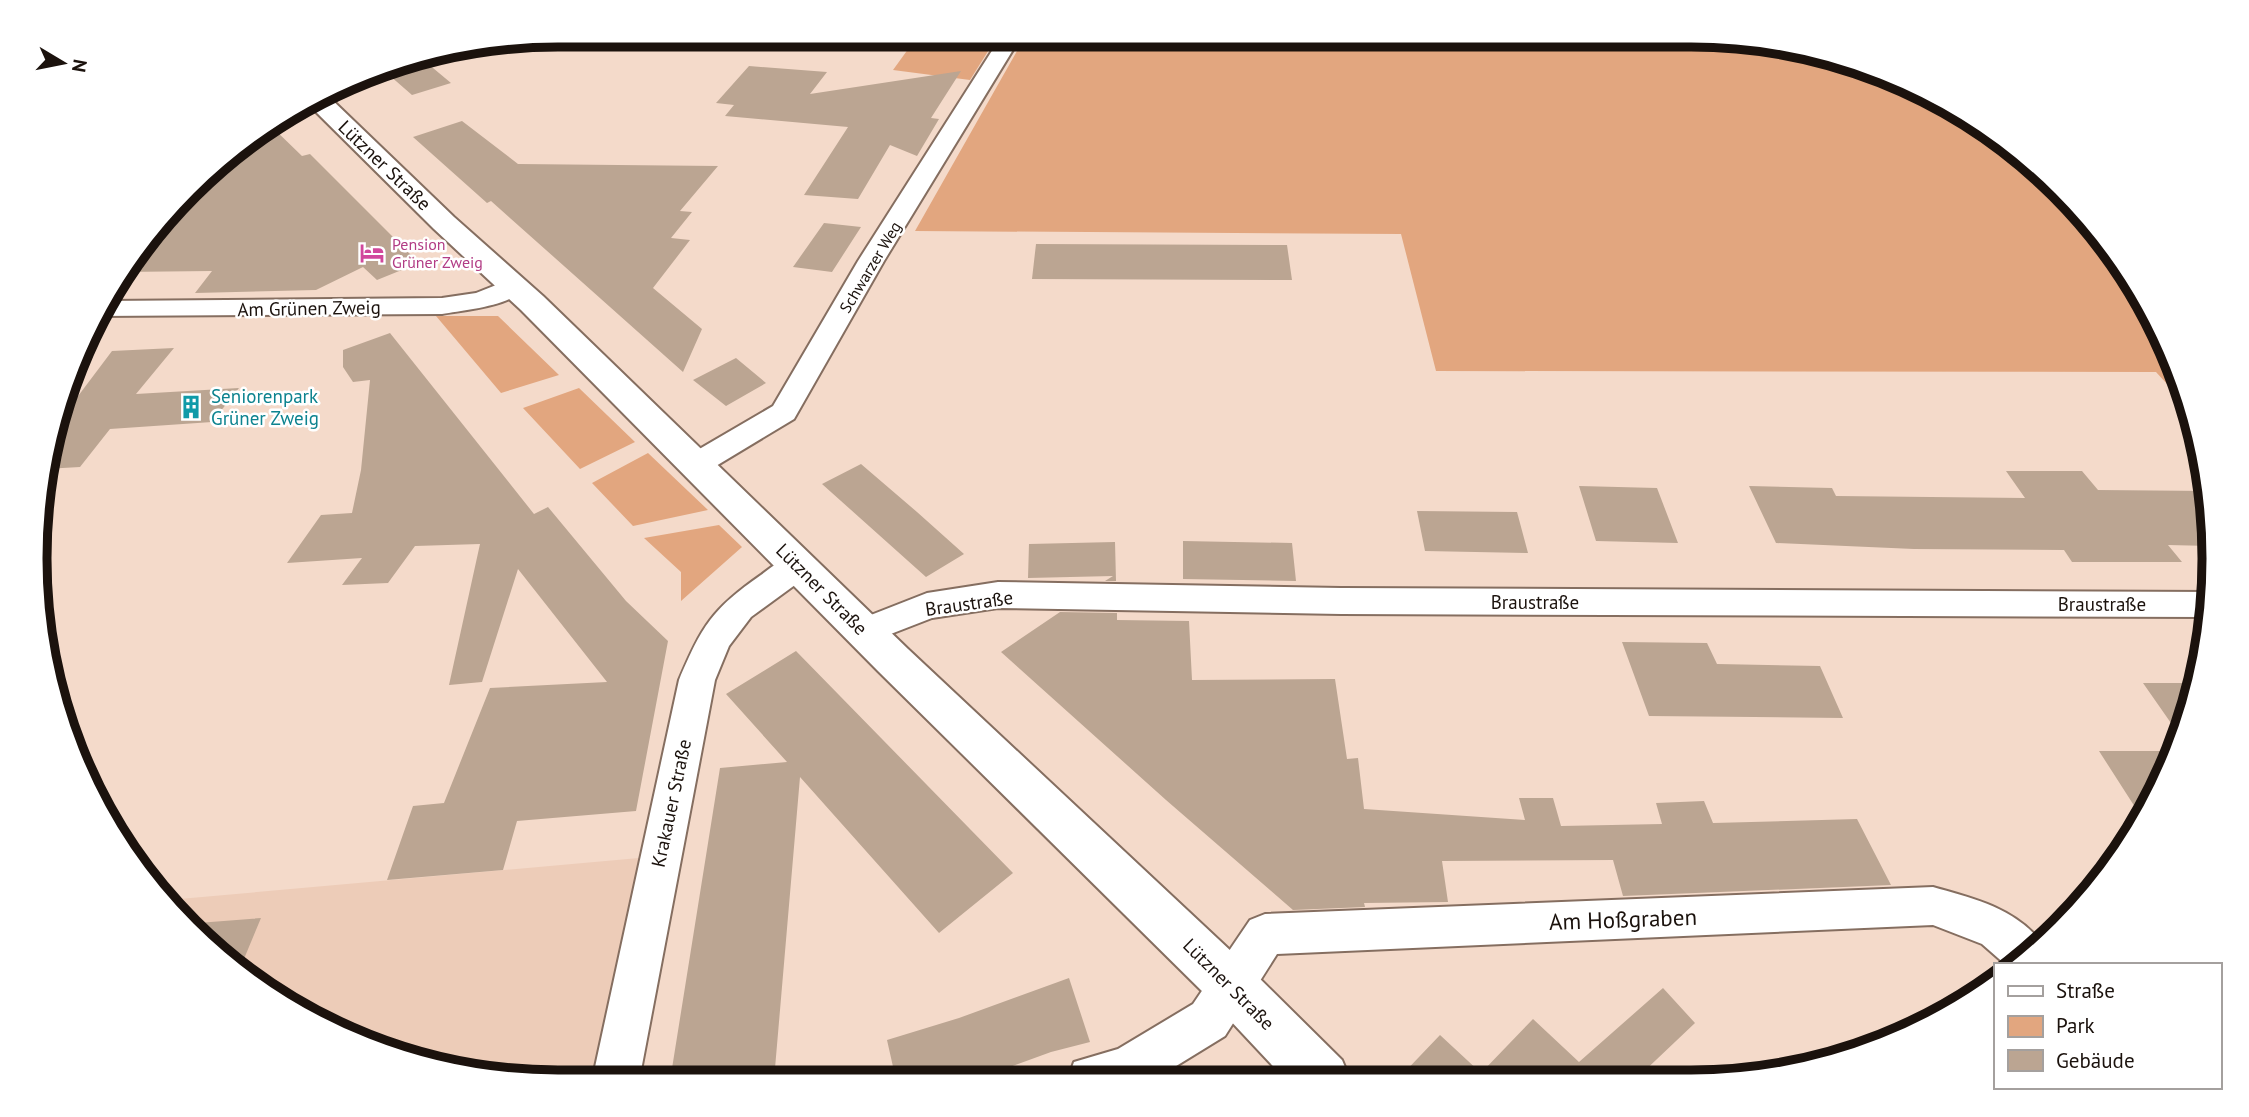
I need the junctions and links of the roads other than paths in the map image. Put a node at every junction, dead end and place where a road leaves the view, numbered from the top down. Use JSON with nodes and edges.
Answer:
{"nodes":[{"id":1,"x":1005,"y":47,"type":"edge"},
{"id":2,"x":323,"y":105,"type":"edge"},
{"id":3,"x":514,"y":286,"type":"junction"},
{"id":4,"x":113,"y":309,"type":"edge"},
{"id":5,"x":695,"y":465,"type":"junction"},
{"id":6,"x":799,"y":565,"type":"junction"},
{"id":7,"x":2200,"y":604,"type":"edge"},
{"id":8,"x":865,"y":631,"type":"junction"},
{"id":9,"x":2021,"y":949,"type":"edge"},
{"id":10,"x":1230,"y":984,"type":"junction"},
{"id":11,"x":617,"y":1070,"type":"edge"},
{"id":12,"x":1127,"y":1070,"type":"edge"},
{"id":13,"x":1314,"y":1070,"type":"edge"}],
"edges":[{"from":1,"to":5,"type":"street","name":"Schwarzer Weg"},
{"from":2,"to":3,"type":"main road","name":"Lützner Straße"},
{"from":3,"to":4,"type":"street","name":"Am Grünen Zweig"},
{"from":3,"to":5,"type":"main road","name":"Lützner Straße"},
{"from":5,"to":6,"type":"main road","name":"Lützner Straße"},
{"from":6,"to":8,"type":"main road","name":"Lützner Straße"},
{"from":6,"to":11,"type":"street","name":"Krakauer Straße"},
{"from":7,"to":8,"type":"street","name":"Braustraße"},
{"from":8,"to":10,"type":"main road","name":"Lützner Straße"},
{"from":9,"to":10,"type":"street","name":"Am Hoßgraben"},
{"from":10,"to":12,"type":"street"},
{"from":10,"to":13,"type":"main road","name":"Lützner Straße"}]}
